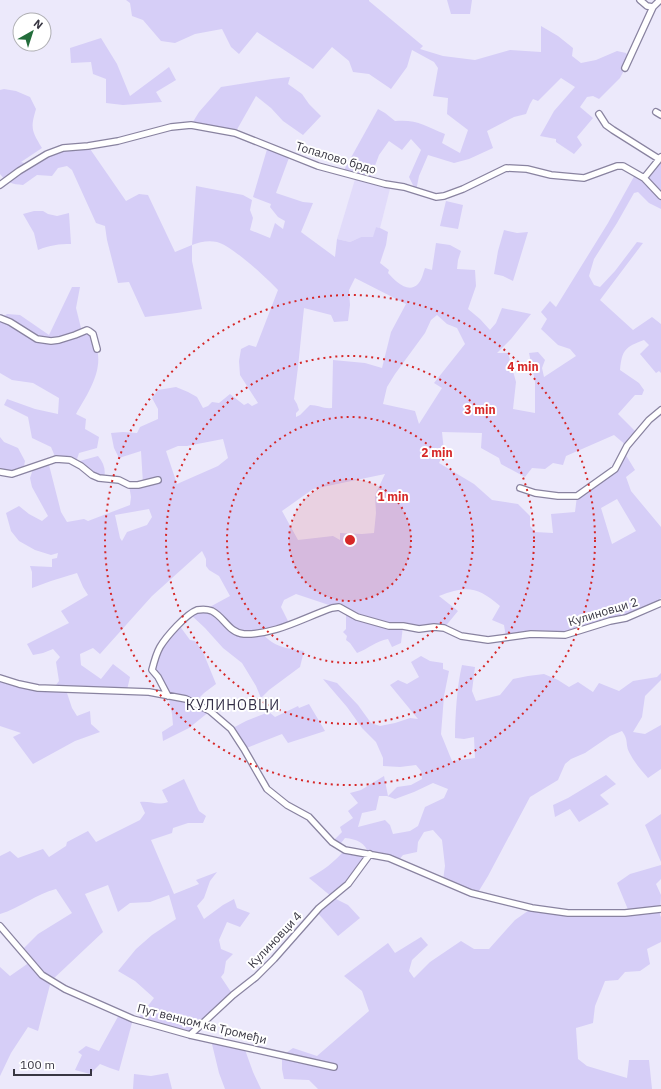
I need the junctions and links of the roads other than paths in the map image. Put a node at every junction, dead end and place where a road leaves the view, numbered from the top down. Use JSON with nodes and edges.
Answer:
{"nodes":[{"id":1,"x":640,"y":0,"type":"edge"},
{"id":2,"x":660,"y":0,"type":"edge"},
{"id":3,"x":653,"y":7,"type":"junction"},
{"id":4,"x":625,"y":68,"type":"dead end"},
{"id":5,"x":599,"y":114,"type":"dead end"},
{"id":6,"x":660,"y":158,"type":"edge"},
{"id":7,"x":644,"y":178,"type":"junction"},
{"id":8,"x":0,"y":185,"type":"edge"},
{"id":9,"x":661,"y":196,"type":"edge"},
{"id":10,"x":0,"y":318,"type":"edge"},
{"id":11,"x":97,"y":349,"type":"dead end"},
{"id":12,"x":661,"y":410,"type":"edge"},
{"id":13,"x":0,"y":472,"type":"edge"},
{"id":14,"x":158,"y":480,"type":"dead end"},
{"id":15,"x":520,"y":488,"type":"dead end"},
{"id":16,"x":661,"y":603,"type":"edge"},
{"id":17,"x":0,"y":678,"type":"edge"},
{"id":18,"x":168,"y":696,"type":"junction"},
{"id":19,"x":370,"y":854,"type":"junction"},
{"id":20,"x":661,"y":909,"type":"edge"},
{"id":21,"x":0,"y":926,"type":"edge"},
{"id":22,"x":190,"y":1035,"type":"junction"},
{"id":23,"x":334,"y":1068,"type":"dead end"}],
"edges":[{"from":1,"to":3,"type":"street"},
{"from":2,"to":3,"type":"street"},
{"from":3,"to":4,"type":"street"},
{"from":5,"to":6,"type":"street"},
{"from":6,"to":7,"type":"street"},
{"from":7,"to":8,"type":"street","name":"Топалово брдо"},
{"from":7,"to":9,"type":"street","name":"Топалово брдо"},
{"from":10,"to":11,"type":"street"},
{"from":12,"to":15,"type":"street"},
{"from":13,"to":14,"type":"street"},
{"from":16,"to":18,"type":"street","name":"Кулиновци 2"},
{"from":17,"to":18,"type":"street"},
{"from":18,"to":19,"type":"street"},
{"from":19,"to":20,"type":"street"},
{"from":19,"to":22,"type":"street","name":"Кулиновци 4"},
{"from":21,"to":22,"type":"street","name":"Пут венцом ка Тромеђи"},
{"from":22,"to":23,"type":"street","name":"Пут венцом ка Тромеђи"}]}
